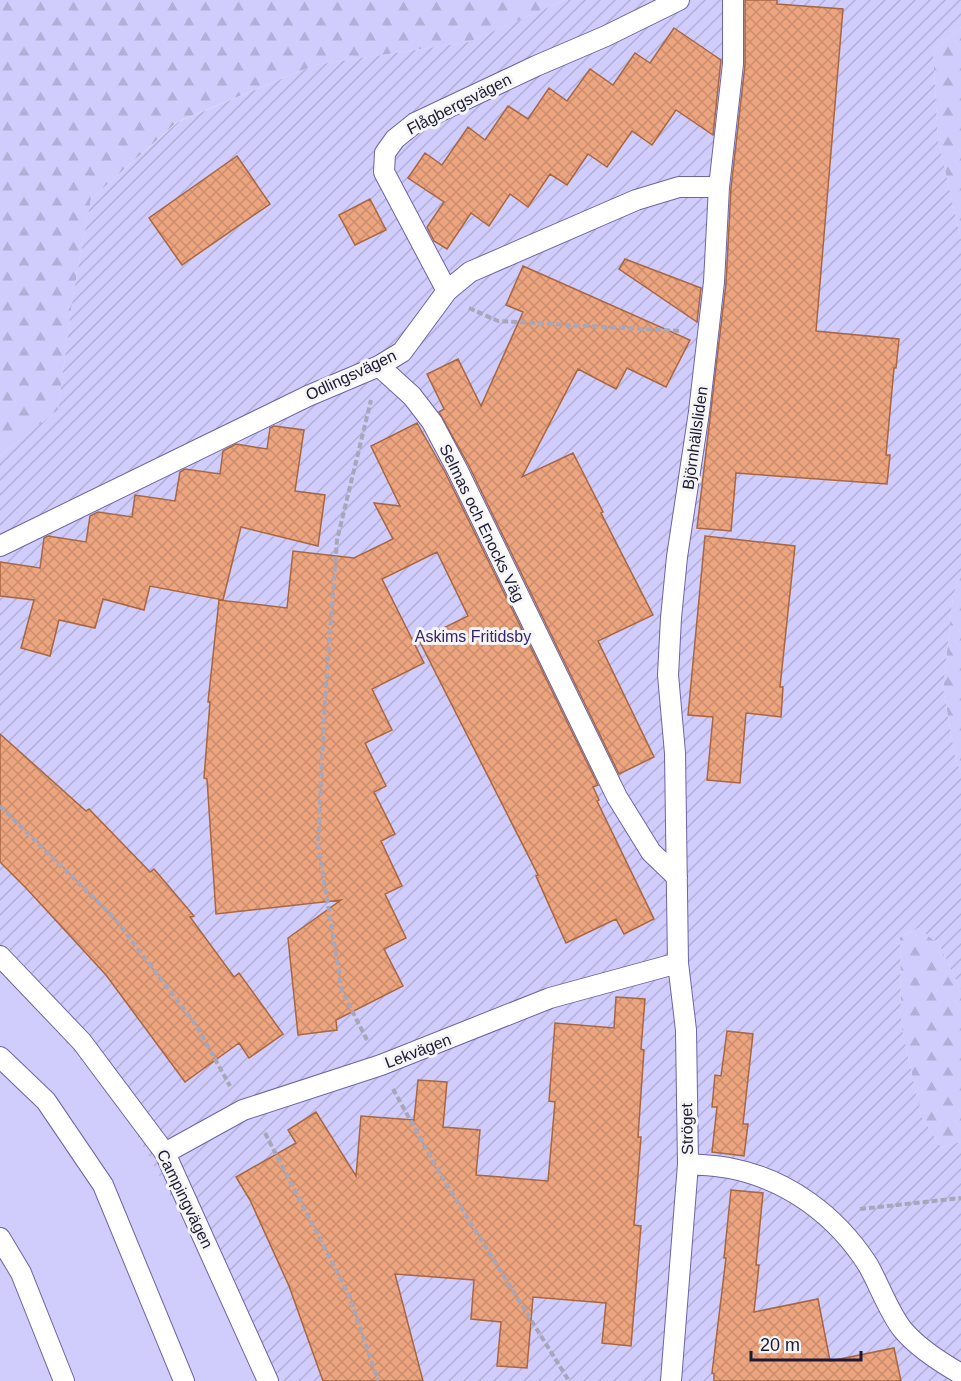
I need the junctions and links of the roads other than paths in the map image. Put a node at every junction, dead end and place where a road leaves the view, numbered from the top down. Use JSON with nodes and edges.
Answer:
{"nodes":[{"id":1,"x":679,"y":0,"type":"edge"},
{"id":2,"x":733,"y":0,"type":"edge"},
{"id":3,"x":719,"y":187,"type":"junction"},
{"id":4,"x":447,"y":291,"type":"junction"},
{"id":5,"x":379,"y":366,"type":"junction"},
{"id":6,"x":0,"y":546,"type":"edge"},
{"id":7,"x":677,"y":877,"type":"junction"},
{"id":8,"x":0,"y":956,"type":"edge"},
{"id":9,"x":678,"y":963,"type":"junction"},
{"id":10,"x":0,"y":1057,"type":"edge"},
{"id":11,"x":165,"y":1153,"type":"junction"},
{"id":12,"x":688,"y":1164,"type":"junction"},
{"id":13,"x":0,"y":1238,"type":"edge"},
{"id":14,"x":961,"y":1374,"type":"edge"},
{"id":15,"x":64,"y":1381,"type":"edge"},
{"id":16,"x":184,"y":1381,"type":"edge"},
{"id":17,"x":268,"y":1381,"type":"edge"},
{"id":18,"x":671,"y":1381,"type":"edge"}],
"edges":[{"from":1,"to":4,"type":"lane","name":"Flågbergsvägen"},
{"from":2,"to":3,"type":"lane","name":"Björnhällsliden"},
{"from":3,"to":4,"type":"lane","name":"Odlingsvägen"},
{"from":3,"to":7,"type":"lane","name":"Björnhällsliden"},
{"from":4,"to":5,"type":"lane","name":"Odlingsvägen"},
{"from":5,"to":6,"type":"lane","name":"Odlingsvägen"},
{"from":5,"to":7,"type":"lane","name":"Selmas och Enocks Väg"},
{"from":7,"to":9,"type":"lane","name":"Ströget"},
{"from":8,"to":11,"type":"lane","name":"Campingvägen"},
{"from":9,"to":11,"type":"lane","name":"Lekvägen"},
{"from":9,"to":12,"type":"lane","name":"Ströget"},
{"from":10,"to":16,"type":"lane"},
{"from":11,"to":17,"type":"lane","name":"Campingvägen"},
{"from":12,"to":14,"type":"lane"},
{"from":12,"to":18,"type":"lane","name":"Ströget"},
{"from":13,"to":15,"type":"lane"}]}
